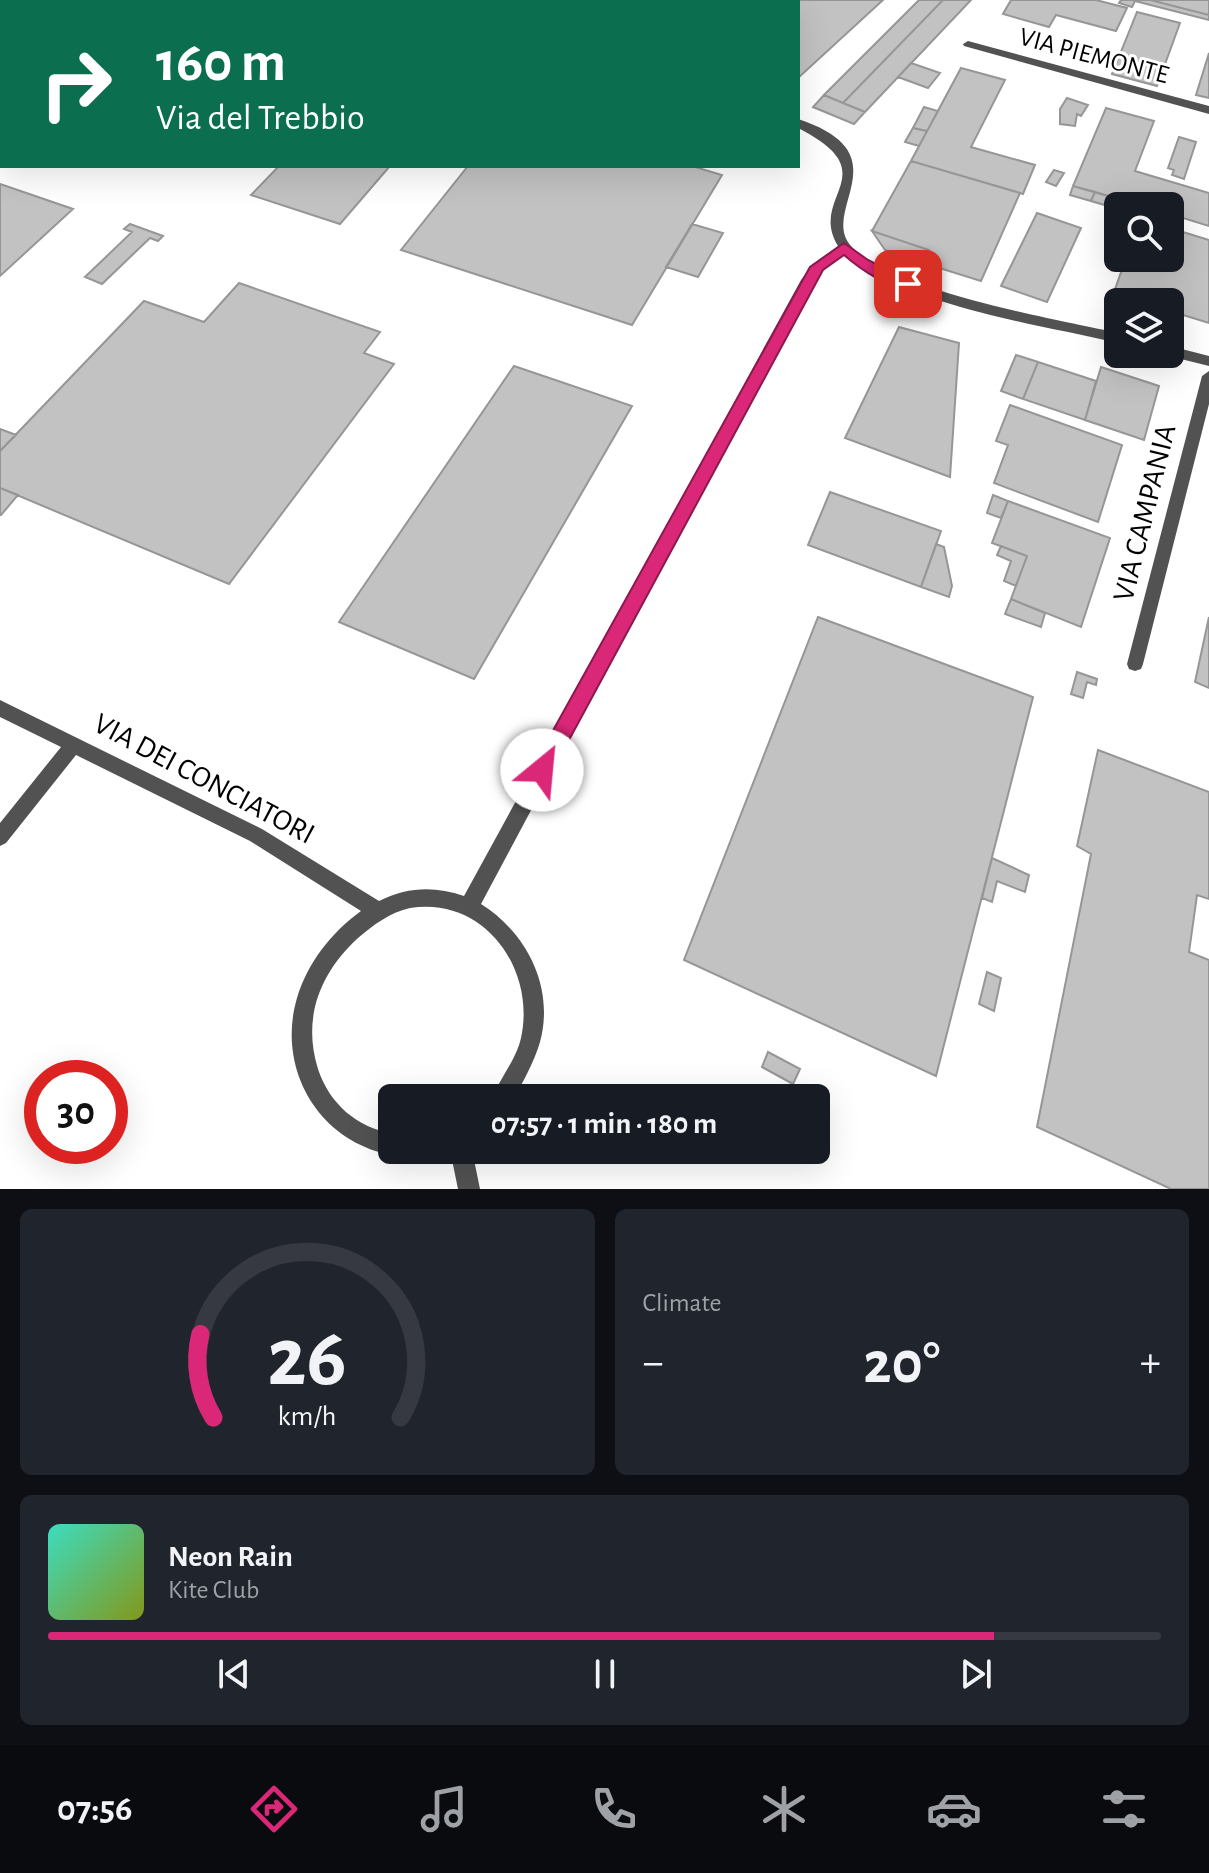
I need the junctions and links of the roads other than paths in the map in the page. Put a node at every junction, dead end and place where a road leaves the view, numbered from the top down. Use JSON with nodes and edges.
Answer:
{"nodes":[{"id":1,"x":968,"y":44,"type":"dead end"},
{"id":2,"x":1209,"y":110,"type":"edge"},
{"id":3,"x":800,"y":124,"type":"edge"},
{"id":4,"x":844,"y":248,"type":"junction"},
{"id":5,"x":1104,"y":334,"type":"edge"},
{"id":6,"x":1184,"y":355,"type":"edge"},
{"id":7,"x":1209,"y":361,"type":"edge"},
{"id":8,"x":1209,"y":376,"type":"edge"},
{"id":9,"x":1135,"y":664,"type":"dead end"},
{"id":10,"x":0,"y":708,"type":"edge"},
{"id":11,"x":73,"y":745,"type":"junction"},
{"id":12,"x":0,"y":837,"type":"edge"},
{"id":13,"x":469,"y":906,"type":"junction"},
{"id":14,"x":377,"y":910,"type":"junction"},
{"id":15,"x":509,"y":1084,"type":"edge"},
{"id":16,"x":378,"y":1139,"type":"edge"},
{"id":17,"x":464,"y":1164,"type":"edge"},
{"id":18,"x":469,"y":1189,"type":"edge"}],
"edges":[{"from":1,"to":2,"type":"street","name":"VIA PIEMONTE"},
{"from":3,"to":4,"type":"street"},
{"from":4,"to":5,"type":"street"},
{"from":4,"to":13,"type":"street"},
{"from":6,"to":7,"type":"street"},
{"from":8,"to":9,"type":"street","name":"VIA CAMPANIA"},
{"from":10,"to":11,"type":"street","name":"VIA DEI CONCIATORI"},
{"from":11,"to":12,"type":"street"},
{"from":11,"to":14,"type":"street","name":"VIA DEI CONCIATORI"},
{"from":13,"to":14,"type":"street"},
{"from":13,"to":15,"type":"street"},
{"from":14,"to":16,"type":"street"},
{"from":17,"to":18,"type":"street"}]}
